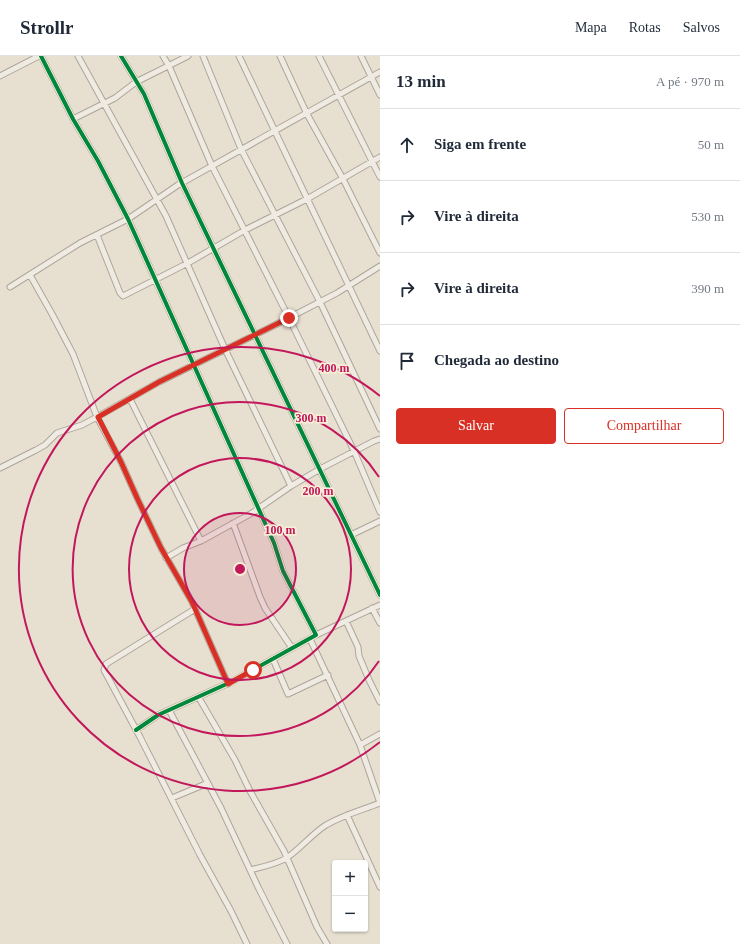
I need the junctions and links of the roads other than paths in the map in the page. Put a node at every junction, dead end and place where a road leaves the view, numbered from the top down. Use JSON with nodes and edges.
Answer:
{"nodes":[{"id":1,"x":40,"y":56,"type":"edge"},
{"id":2,"x":78,"y":56,"type":"edge"},
{"id":3,"x":121,"y":56,"type":"edge"},
{"id":4,"x":163,"y":56,"type":"edge"},
{"id":5,"x":188,"y":56,"type":"edge"},
{"id":6,"x":202,"y":56,"type":"edge"},
{"id":7,"x":239,"y":56,"type":"edge"},
{"id":8,"x":280,"y":56,"type":"edge"},
{"id":9,"x":319,"y":56,"type":"edge"},
{"id":10,"x":361,"y":56,"type":"edge"},
{"id":11,"x":168,"y":66,"type":"junction"},
{"id":12,"x":380,"y":72,"type":"edge"},
{"id":13,"x":0,"y":76,"type":"edge"},
{"id":14,"x":371,"y":77,"type":"junction"},
{"id":15,"x":136,"y":82,"type":"junction"},
{"id":16,"x":338,"y":95,"type":"junction"},
{"id":17,"x":380,"y":95,"type":"edge"},
{"id":18,"x":104,"y":103,"type":"junction"},
{"id":19,"x":307,"y":114,"type":"junction"},
{"id":20,"x":73,"y":119,"type":"junction"},
{"id":21,"x":275,"y":131,"type":"junction"},
{"id":22,"x":241,"y":150,"type":"junction"},
{"id":23,"x":380,"y":157,"type":"edge"},
{"id":24,"x":372,"y":162,"type":"junction"},
{"id":25,"x":212,"y":166,"type":"junction"},
{"id":26,"x":380,"y":177,"type":"edge"},
{"id":27,"x":343,"y":178,"type":"junction"},
{"id":28,"x":182,"y":183,"type":"junction"},
{"id":29,"x":157,"y":199,"type":"junction"},
{"id":30,"x":307,"y":199,"type":"junction"},
{"id":31,"x":275,"y":215,"type":"junction"},
{"id":32,"x":128,"y":219,"type":"junction"},
{"id":33,"x":245,"y":230,"type":"junction"},
{"id":34,"x":97,"y":235,"type":"junction"},
{"id":35,"x":213,"y":248,"type":"junction"},
{"id":36,"x":380,"y":253,"type":"edge"},
{"id":37,"x":188,"y":263,"type":"junction"},
{"id":38,"x":380,"y":266,"type":"edge"},
{"id":39,"x":30,"y":275,"type":"junction"},
{"id":40,"x":155,"y":279,"type":"junction"},
{"id":41,"x":349,"y":286,"type":"junction"},
{"id":42,"x":10,"y":287,"type":"dead end"},
{"id":43,"x":320,"y":302,"type":"junction"},
{"id":44,"x":289,"y":318,"type":"junction"},
{"id":45,"x":255,"y":335,"type":"junction"},
{"id":46,"x":225,"y":350,"type":"junction"},
{"id":47,"x":380,"y":351,"type":"edge"},
{"id":48,"x":193,"y":365,"type":"junction"},
{"id":49,"x":130,"y":399,"type":"junction"},
{"id":50,"x":98,"y":417,"type":"junction"},
{"id":51,"x":380,"y":429,"type":"edge"},
{"id":52,"x":380,"y":439,"type":"edge"},
{"id":53,"x":354,"y":452,"type":"junction"},
{"id":54,"x":0,"y":468,"type":"edge"},
{"id":55,"x":320,"y":469,"type":"junction"},
{"id":56,"x":291,"y":486,"type":"junction"},
{"id":57,"x":258,"y":510,"type":"junction"},
{"id":58,"x":380,"y":512,"type":"edge"},
{"id":59,"x":380,"y":521,"type":"edge"},
{"id":60,"x":233,"y":523,"type":"junction"},
{"id":61,"x":351,"y":535,"type":"junction"},
{"id":62,"x":201,"y":541,"type":"junction"},
{"id":63,"x":166,"y":558,"type":"junction"},
{"id":64,"x":380,"y":595,"type":"edge"},
{"id":65,"x":380,"y":604,"type":"edge"},
{"id":66,"x":372,"y":608,"type":"junction"},
{"id":67,"x":195,"y":609,"type":"junction"},
{"id":68,"x":346,"y":620,"type":"junction"},
{"id":69,"x":380,"y":623,"type":"edge"},
{"id":70,"x":316,"y":635,"type":"junction"},
{"id":71,"x":310,"y":638,"type":"junction"},
{"id":72,"x":292,"y":648,"type":"junction"},
{"id":73,"x":273,"y":659,"type":"junction"},
{"id":74,"x":328,"y":675,"type":"junction"},
{"id":75,"x":228,"y":684,"type":"junction"},
{"id":76,"x":199,"y":698,"type":"junction"},
{"id":77,"x":380,"y":702,"type":"edge"},
{"id":78,"x":169,"y":710,"type":"junction"},
{"id":79,"x":136,"y":730,"type":"junction"},
{"id":80,"x":380,"y":734,"type":"edge"},
{"id":81,"x":360,"y":744,"type":"junction"},
{"id":82,"x":208,"y":783,"type":"junction"},
{"id":83,"x":172,"y":798,"type":"junction"},
{"id":84,"x":380,"y":803,"type":"edge"},
{"id":85,"x":347,"y":815,"type":"junction"},
{"id":86,"x":287,"y":858,"type":"junction"},
{"id":87,"x":250,"y":870,"type":"junction"},
{"id":88,"x":380,"y":886,"type":"edge"},
{"id":89,"x":247,"y":944,"type":"edge"},
{"id":90,"x":288,"y":944,"type":"edge"},
{"id":91,"x":327,"y":944,"type":"edge"}],
"edges":[{"from":1,"to":13,"type":"street"},
{"from":1,"to":20,"type":"street"},
{"from":2,"to":18,"type":"street"},
{"from":3,"to":15,"type":"street"},
{"from":4,"to":11,"type":"street"},
{"from":5,"to":11,"type":"street"},
{"from":6,"to":22,"type":"street"},
{"from":7,"to":21,"type":"street"},
{"from":8,"to":19,"type":"street"},
{"from":9,"to":16,"type":"street"},
{"from":10,"to":14,"type":"street"},
{"from":11,"to":15,"type":"street"},
{"from":11,"to":25,"type":"street"},
{"from":12,"to":14,"type":"street"},
{"from":14,"to":16,"type":"street"},
{"from":14,"to":17,"type":"street"},
{"from":15,"to":18,"type":"street"},
{"from":15,"to":28,"type":"street"},
{"from":16,"to":19,"type":"street"},
{"from":16,"to":24,"type":"street"},
{"from":18,"to":20,"type":"street"},
{"from":18,"to":29,"type":"street"},
{"from":19,"to":21,"type":"street"},
{"from":19,"to":27,"type":"street"},
{"from":20,"to":32,"type":"street"},
{"from":21,"to":22,"type":"street"},
{"from":21,"to":30,"type":"street"},
{"from":22,"to":25,"type":"street"},
{"from":22,"to":31,"type":"street"},
{"from":23,"to":24,"type":"street"},
{"from":24,"to":26,"type":"street"},
{"from":24,"to":27,"type":"street"},
{"from":25,"to":28,"type":"street"},
{"from":25,"to":33,"type":"street"},
{"from":27,"to":30,"type":"street"},
{"from":27,"to":36,"type":"street"},
{"from":28,"to":29,"type":"street"},
{"from":28,"to":35,"type":"street"},
{"from":29,"to":32,"type":"street"},
{"from":29,"to":37,"type":"street"},
{"from":30,"to":31,"type":"street"},
{"from":30,"to":41,"type":"street"},
{"from":31,"to":33,"type":"street"},
{"from":31,"to":43,"type":"street"},
{"from":32,"to":34,"type":"street"},
{"from":32,"to":40,"type":"street"},
{"from":33,"to":35,"type":"street"},
{"from":33,"to":44,"type":"street"},
{"from":34,"to":39,"type":"street"},
{"from":34,"to":40,"type":"street"},
{"from":35,"to":37,"type":"street"},
{"from":35,"to":45,"type":"street"},
{"from":37,"to":40,"type":"street"},
{"from":37,"to":46,"type":"street"},
{"from":38,"to":41,"type":"street"},
{"from":39,"to":42,"type":"street"},
{"from":39,"to":50,"type":"street"},
{"from":40,"to":48,"type":"street"},
{"from":41,"to":43,"type":"street"},
{"from":41,"to":47,"type":"street"},
{"from":43,"to":44,"type":"street"},
{"from":43,"to":51,"type":"street"},
{"from":44,"to":45,"type":"street"},
{"from":44,"to":53,"type":"street"},
{"from":45,"to":46,"type":"street"},
{"from":45,"to":55,"type":"street"},
{"from":46,"to":48,"type":"street"},
{"from":46,"to":56,"type":"street"},
{"from":48,"to":49,"type":"street"},
{"from":48,"to":57,"type":"street"},
{"from":49,"to":50,"type":"street"},
{"from":49,"to":62,"type":"street"},
{"from":50,"to":54,"type":"street"},
{"from":50,"to":63,"type":"street"},
{"from":52,"to":53,"type":"street"},
{"from":53,"to":55,"type":"street"},
{"from":53,"to":58,"type":"street"},
{"from":55,"to":56,"type":"street"},
{"from":55,"to":61,"type":"street"},
{"from":56,"to":57,"type":"street"},
{"from":57,"to":60,"type":"street"},
{"from":57,"to":70,"type":"street"},
{"from":59,"to":61,"type":"street"},
{"from":60,"to":62,"type":"street"},
{"from":60,"to":72,"type":"street"},
{"from":61,"to":64,"type":"street"},
{"from":62,"to":63,"type":"street"},
{"from":63,"to":67,"type":"street"},
{"from":65,"to":66,"type":"street"},
{"from":66,"to":68,"type":"street"},
{"from":66,"to":69,"type":"street"},
{"from":67,"to":75,"type":"street"},
{"from":67,"to":79,"type":"street"},
{"from":68,"to":70,"type":"street"},
{"from":68,"to":77,"type":"street"},
{"from":70,"to":71,"type":"street"},
{"from":71,"to":72,"type":"street"},
{"from":71,"to":74,"type":"street"},
{"from":72,"to":73,"type":"street"},
{"from":73,"to":74,"type":"street"},
{"from":73,"to":75,"type":"street"},
{"from":74,"to":81,"type":"street"},
{"from":75,"to":76,"type":"street"},
{"from":76,"to":78,"type":"street"},
{"from":76,"to":86,"type":"street"},
{"from":78,"to":79,"type":"street"},
{"from":78,"to":82,"type":"street"},
{"from":79,"to":83,"type":"street"},
{"from":80,"to":81,"type":"street"},
{"from":81,"to":84,"type":"street"},
{"from":82,"to":83,"type":"street"},
{"from":82,"to":87,"type":"street"},
{"from":83,"to":89,"type":"street"},
{"from":84,"to":85,"type":"street"},
{"from":85,"to":86,"type":"street"},
{"from":85,"to":88,"type":"street"},
{"from":86,"to":87,"type":"street"},
{"from":86,"to":91,"type":"street"},
{"from":87,"to":90,"type":"street"}]}
